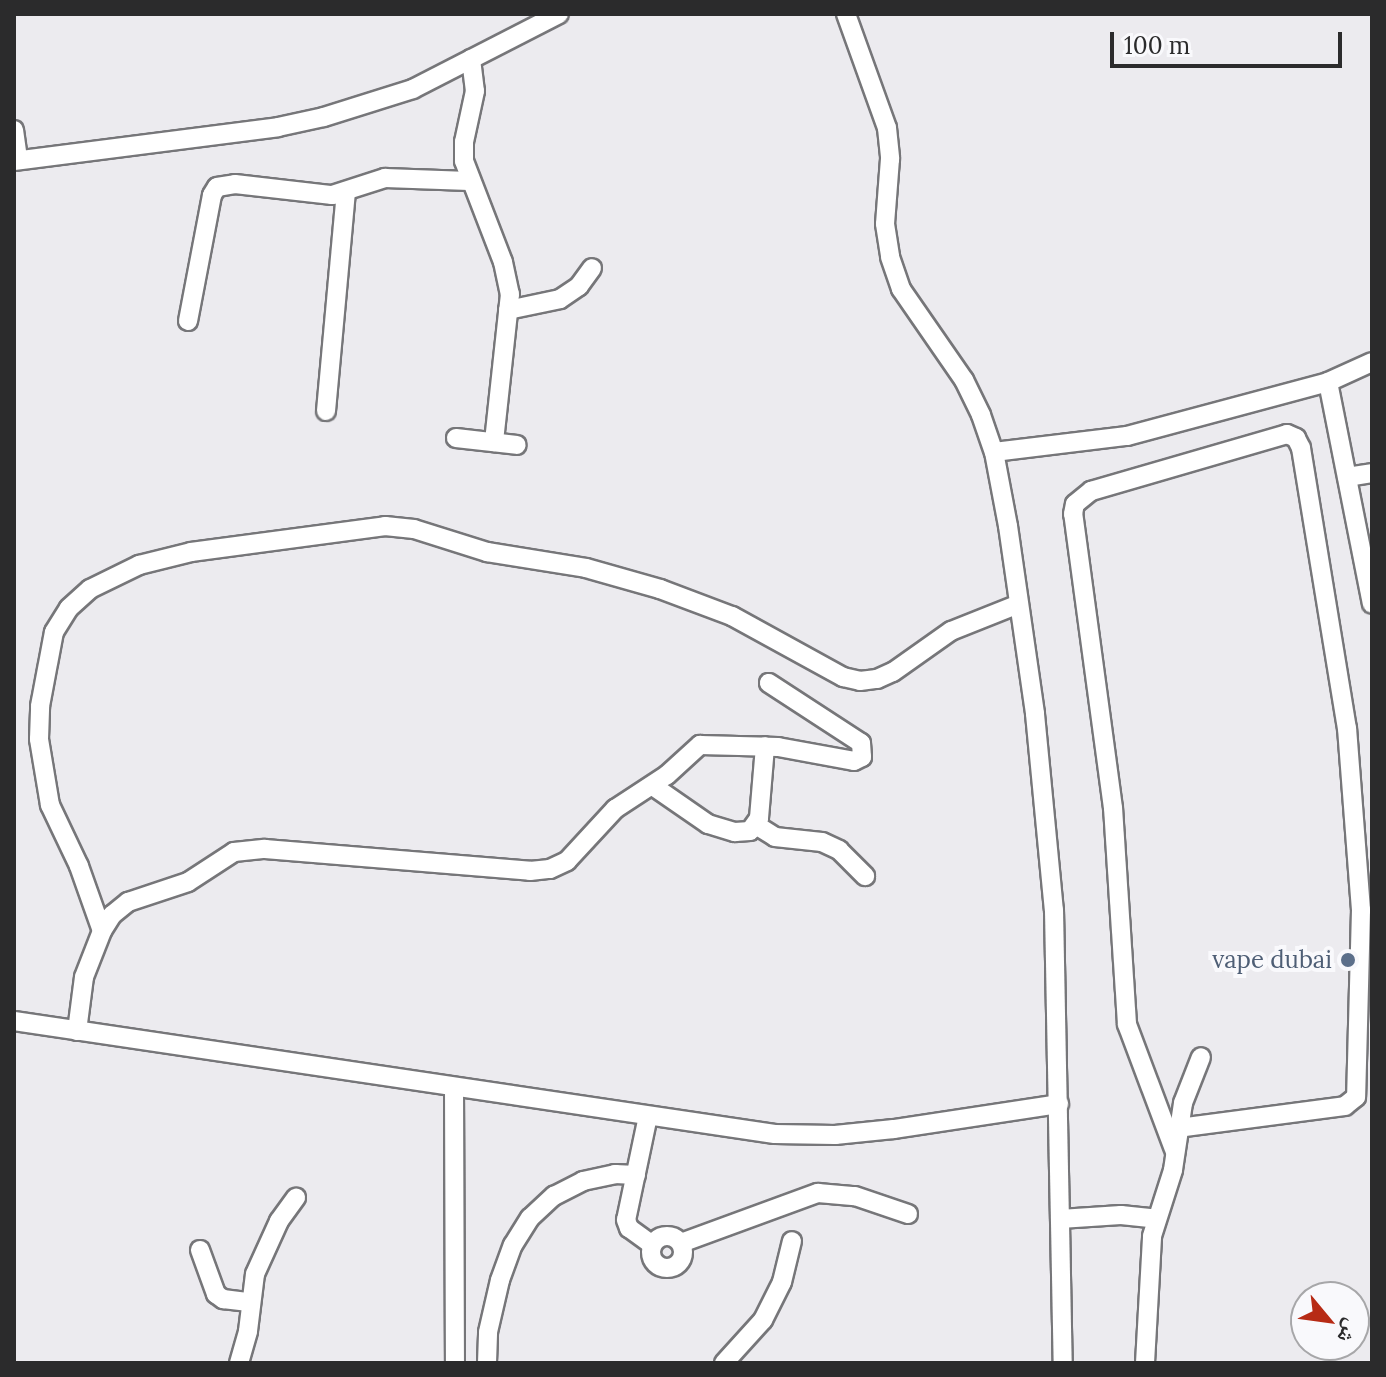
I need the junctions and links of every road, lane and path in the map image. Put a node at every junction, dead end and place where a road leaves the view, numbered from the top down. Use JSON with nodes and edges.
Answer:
{"nodes":[{"id":1,"x":559,"y":14,"type":"edge"},
{"id":2,"x":846,"y":14,"type":"edge"},
{"id":3,"x":471,"y":59,"type":"junction"},
{"id":4,"x":14,"y":130,"type":"edge"},
{"id":5,"x":16,"y":160,"type":"edge"},
{"id":6,"x":469,"y":181,"type":"junction"},
{"id":7,"x":346,"y":192,"type":"junction"},
{"id":8,"x":592,"y":268,"type":"dead end"},
{"id":9,"x":508,"y":310,"type":"junction"},
{"id":10,"x":188,"y":321,"type":"dead end"},
{"id":11,"x":1372,"y":362,"type":"edge"},
{"id":12,"x":1328,"y":382,"type":"junction"},
{"id":13,"x":326,"y":411,"type":"dead end"},
{"id":14,"x":456,"y":438,"type":"dead end"},
{"id":15,"x":494,"y":442,"type":"junction"},
{"id":16,"x":517,"y":445,"type":"dead end"},
{"id":17,"x":994,"y":452,"type":"junction"},
{"id":18,"x":1372,"y":473,"type":"edge"},
{"id":19,"x":1347,"y":477,"type":"junction"},
{"id":20,"x":1019,"y":604,"type":"junction"},
{"id":21,"x":1372,"y":604,"type":"edge"},
{"id":22,"x":769,"y":683,"type":"dead end"},
{"id":23,"x":765,"y":746,"type":"junction"},
{"id":24,"x":653,"y":786,"type":"junction"},
{"id":25,"x":756,"y":825,"type":"junction"},
{"id":26,"x":865,"y":876,"type":"dead end"},
{"id":27,"x":102,"y":931,"type":"junction"},
{"id":28,"x":14,"y":1021,"type":"edge"},
{"id":29,"x":77,"y":1031,"type":"junction"},
{"id":30,"x":1201,"y":1057,"type":"dead end"},
{"id":31,"x":454,"y":1087,"type":"junction"},
{"id":32,"x":1059,"y":1104,"type":"junction"},
{"id":33,"x":648,"y":1116,"type":"junction"},
{"id":34,"x":1178,"y":1128,"type":"junction"},
{"id":35,"x":1175,"y":1152,"type":"junction"},
{"id":36,"x":636,"y":1175,"type":"junction"},
{"id":37,"x":296,"y":1198,"type":"dead end"},
{"id":38,"x":908,"y":1214,"type":"dead end"},
{"id":39,"x":1060,"y":1219,"type":"junction"},
{"id":40,"x":1157,"y":1219,"type":"junction"},
{"id":41,"x":792,"y":1241,"type":"dead end"},
{"id":42,"x":681,"y":1243,"type":"junction"},
{"id":43,"x":652,"y":1245,"type":"junction"},
{"id":44,"x":200,"y":1250,"type":"dead end"},
{"id":45,"x":249,"y":1302,"type":"junction"},
{"id":46,"x":239,"y":1363,"type":"edge"},
{"id":47,"x":455,"y":1363,"type":"edge"},
{"id":48,"x":487,"y":1363,"type":"edge"},
{"id":49,"x":724,"y":1363,"type":"edge"},
{"id":50,"x":1063,"y":1363,"type":"edge"},
{"id":51,"x":1145,"y":1363,"type":"edge"}],
"edges":[{"from":1,"to":3,"type":"street"},
{"from":2,"to":17,"type":"street"},
{"from":3,"to":5,"type":"street"},
{"from":3,"to":6,"type":"street"},
{"from":4,"to":5,"type":"street"},
{"from":6,"to":7,"type":"street"},
{"from":6,"to":9,"type":"street"},
{"from":7,"to":10,"type":"street"},
{"from":7,"to":13,"type":"street"},
{"from":8,"to":9,"type":"street"},
{"from":9,"to":15,"type":"street"},
{"from":11,"to":12,"type":"street"},
{"from":12,"to":17,"type":"street"},
{"from":12,"to":19,"type":"street"},
{"from":14,"to":15,"type":"street"},
{"from":15,"to":16,"type":"street"},
{"from":17,"to":20,"type":"street"},
{"from":18,"to":19,"type":"street"},
{"from":19,"to":21,"type":"street"},
{"from":20,"to":27,"type":"street"},
{"from":20,"to":32,"type":"street"},
{"from":22,"to":23,"type":"street"},
{"from":23,"to":24,"type":"street"},
{"from":23,"to":25,"type":"street"},
{"from":24,"to":25,"type":"street"},
{"from":24,"to":27,"type":"street"},
{"from":25,"to":26,"type":"street"},
{"from":27,"to":29,"type":"street"},
{"from":28,"to":29,"type":"street"},
{"from":29,"to":31,"type":"street"},
{"from":30,"to":34,"type":"street"},
{"from":31,"to":33,"type":"street"},
{"from":31,"to":47,"type":"street"},
{"from":32,"to":33,"type":"street"},
{"from":32,"to":39,"type":"street"},
{"from":33,"to":36,"type":"street"},
{"from":34,"to":35,"type":"street"},
{"from":34,"to":35,"type":"street"},
{"from":35,"to":40,"type":"street"},
{"from":36,"to":43,"type":"street"},
{"from":36,"to":48,"type":"street"},
{"from":37,"to":45,"type":"street"},
{"from":38,"to":42,"type":"street"},
{"from":39,"to":40,"type":"street"},
{"from":39,"to":50,"type":"street"},
{"from":40,"to":51,"type":"street"},
{"from":41,"to":49,"type":"street"},
{"from":42,"to":43,"type":"street"},
{"from":42,"to":43,"type":"street"},
{"from":44,"to":45,"type":"street"},
{"from":45,"to":46,"type":"street"}]}
